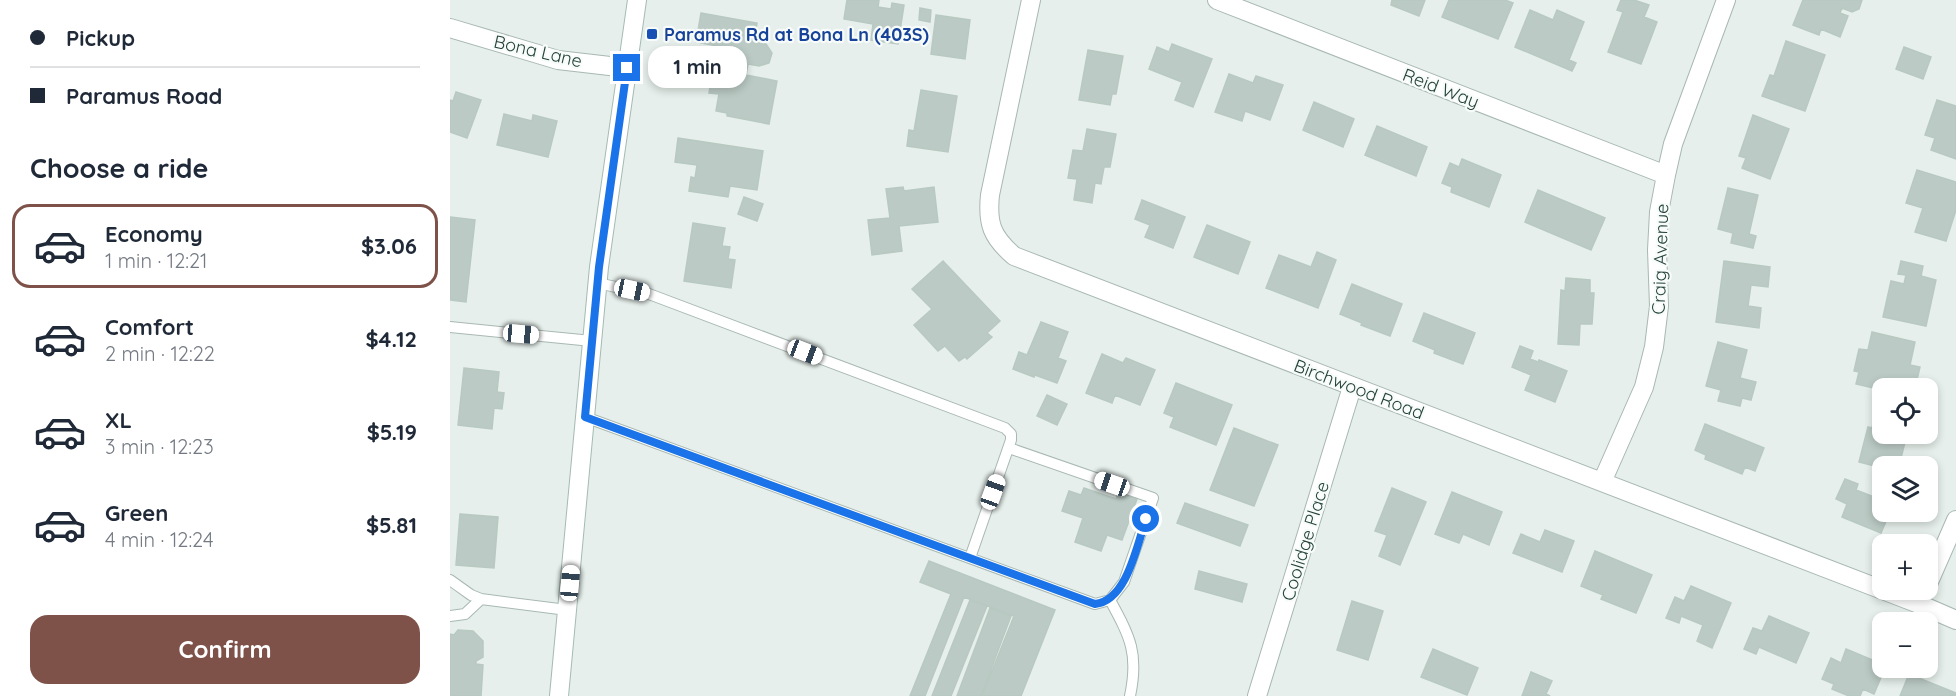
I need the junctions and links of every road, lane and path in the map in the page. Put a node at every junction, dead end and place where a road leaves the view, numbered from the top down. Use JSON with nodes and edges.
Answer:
{"nodes":[{"id":1,"x":637,"y":0,"type":"edge"},
{"id":2,"x":1031,"y":0,"type":"edge"},
{"id":3,"x":1217,"y":0,"type":"edge"},
{"id":4,"x":1726,"y":0,"type":"edge"},
{"id":5,"x":450,"y":28,"type":"edge"},
{"id":6,"x":627,"y":68,"type":"junction"},
{"id":7,"x":1666,"y":175,"type":"junction"},
{"id":8,"x":597,"y":283,"type":"junction"},
{"id":9,"x":450,"y":327,"type":"edge"},
{"id":10,"x":592,"y":341,"type":"junction"},
{"id":11,"x":1352,"y":387,"type":"junction"},
{"id":12,"x":585,"y":417,"type":"junction"},
{"id":13,"x":1009,"y":448,"type":"junction"},
{"id":14,"x":1602,"y":482,"type":"junction"},
{"id":15,"x":1956,"y":520,"type":"edge"},
{"id":16,"x":969,"y":558,"type":"junction"},
{"id":17,"x":1938,"y":561,"type":"edge"},
{"id":18,"x":1872,"y":579,"type":"edge"},
{"id":19,"x":450,"y":580,"type":"edge"},
{"id":20,"x":481,"y":599,"type":"junction"},
{"id":21,"x":1110,"y":600,"type":"junction"},
{"id":22,"x":1926,"y":600,"type":"edge"},
{"id":23,"x":567,"y":610,"type":"junction"},
{"id":24,"x":450,"y":616,"type":"edge"},
{"id":25,"x":1956,"y":620,"type":"edge"},
{"id":26,"x":559,"y":696,"type":"edge"},
{"id":27,"x":1130,"y":696,"type":"edge"},
{"id":28,"x":1257,"y":696,"type":"edge"}],
"edges":[{"from":1,"to":6,"type":"street"},
{"from":2,"to":11,"type":"street","name":"Birchwood Road"},
{"from":3,"to":7,"type":"street","name":"Reid Way"},
{"from":4,"to":7,"type":"street","name":"Craig Avenue"},
{"from":5,"to":6,"type":"street","name":"Bona Lane"},
{"from":6,"to":8,"type":"street"},
{"from":7,"to":14,"type":"street","name":"Craig Avenue"},
{"from":8,"to":10,"type":"street"},
{"from":8,"to":13,"type":"lane"},
{"from":9,"to":10,"type":"lane"},
{"from":10,"to":12,"type":"street"},
{"from":11,"to":14,"type":"street","name":"Birchwood Road"},
{"from":11,"to":28,"type":"street","name":"Coolidge Place"},
{"from":12,"to":16,"type":"lane"},
{"from":12,"to":23,"type":"street"},
{"from":13,"to":16,"type":"lane"},
{"from":13,"to":21,"type":"lane"},
{"from":14,"to":18,"type":"street","name":"Birchwood Road"},
{"from":15,"to":17,"type":"street"},
{"from":16,"to":21,"type":"lane"},
{"from":19,"to":20,"type":"lane"},
{"from":20,"to":23,"type":"lane"},
{"from":20,"to":24,"type":"lane"},
{"from":21,"to":27,"type":"lane"},
{"from":22,"to":25,"type":"street","name":"Birchwood Road"},
{"from":23,"to":26,"type":"street"}]}
